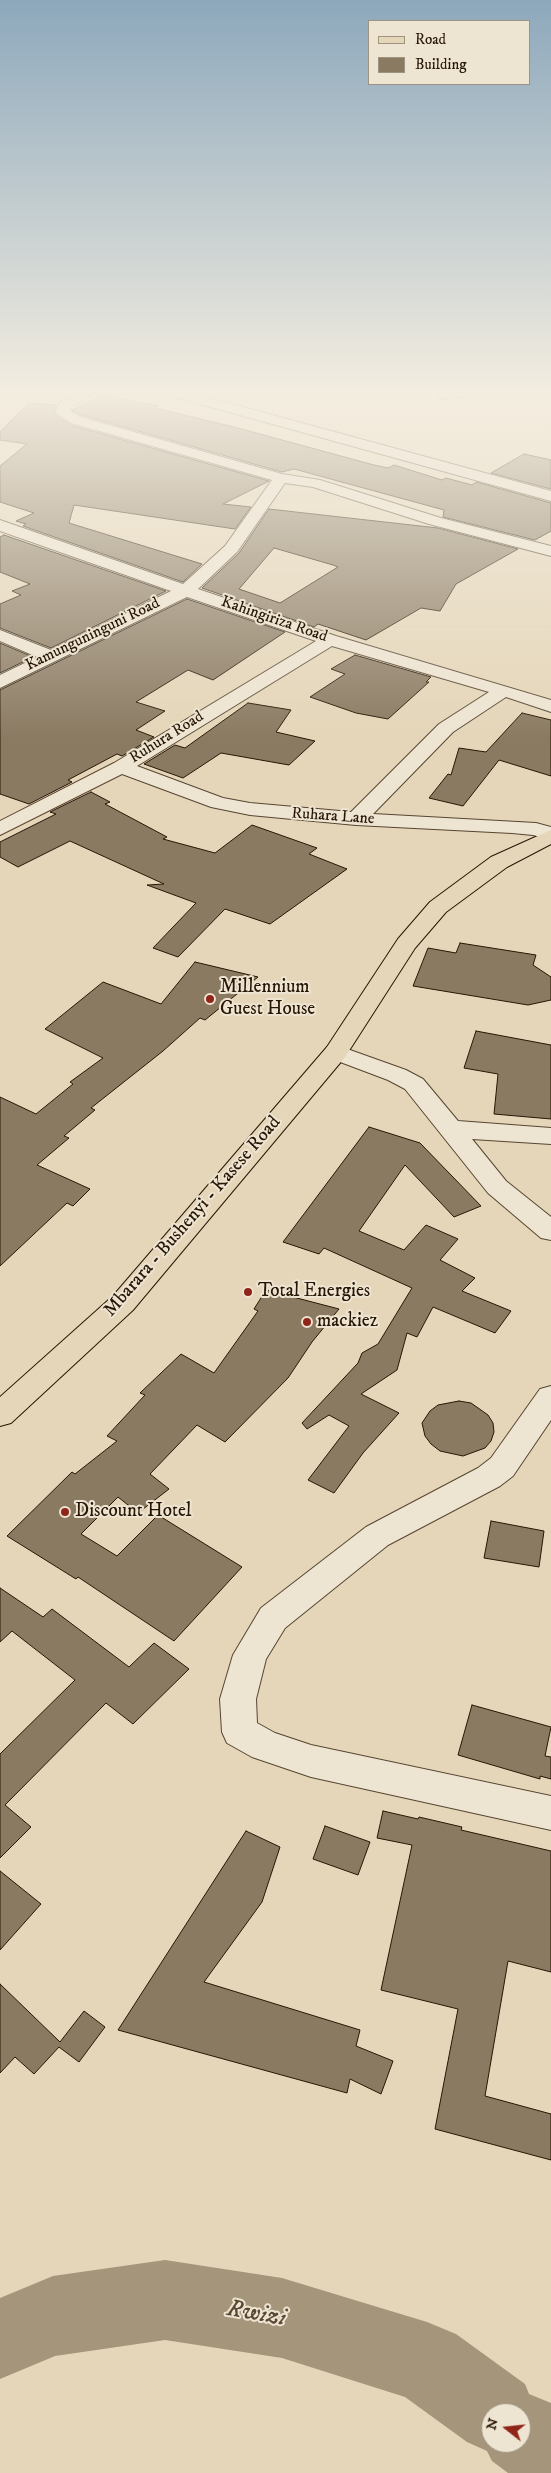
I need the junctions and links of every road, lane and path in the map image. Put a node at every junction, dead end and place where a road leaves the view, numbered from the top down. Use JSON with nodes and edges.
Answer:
{"nodes":[{"id":1,"x":259,"y":508,"type":"edge"},
{"id":2,"x":395,"y":508,"type":"edge"},
{"id":3,"x":0,"y":525,"type":"edge"},
{"id":4,"x":551,"y":551,"type":"edge"},
{"id":5,"x":187,"y":590,"type":"junction"},
{"id":6,"x":0,"y":635,"type":"edge"},
{"id":7,"x":330,"y":640,"type":"junction"},
{"id":8,"x":51,"y":656,"type":"junction"},
{"id":9,"x":0,"y":682,"type":"edge"},
{"id":10,"x":504,"y":690,"type":"junction"},
{"id":11,"x":551,"y":706,"type":"edge"},
{"id":12,"x":121,"y":767,"type":"junction"},
{"id":13,"x":9,"y":815,"type":"edge"},
{"id":14,"x":356,"y":819,"type":"junction"},
{"id":15,"x":0,"y":829,"type":"edge"},
{"id":16,"x":547,"y":832,"type":"edge"},
{"id":17,"x":336,"y":1052,"type":"junction"},
{"id":18,"x":450,"y":1129,"type":"junction"},
{"id":19,"x":551,"y":1136,"type":"edge"},
{"id":20,"x":551,"y":1231,"type":"edge"},
{"id":21,"x":551,"y":1397,"type":"edge"},
{"id":22,"x":0,"y":1415,"type":"edge"},
{"id":23,"x":551,"y":1813,"type":"edge"}],
"edges":[{"from":1,"to":5,"type":"street","name":"Kamunguninguni Road"},
{"from":2,"to":4,"type":"street"},
{"from":3,"to":5,"type":"street","name":"Kahingiriza Road"},
{"from":5,"to":7,"type":"street","name":"Kahingiriza Road"},
{"from":5,"to":8,"type":"street","name":"Kamunguninguni Road"},
{"from":6,"to":8,"type":"street"},
{"from":7,"to":10,"type":"street","name":"Kahingiriza Road"},
{"from":7,"to":12,"type":"street","name":"Ruhura Road"},
{"from":8,"to":9,"type":"street","name":"Kamunguninguni Road"},
{"from":10,"to":11,"type":"street","name":"Kahingiriza Road"},
{"from":10,"to":14,"type":"street"},
{"from":12,"to":13,"type":"street","name":"Ruhura Road"},
{"from":12,"to":14,"type":"street","name":"Ruhara Lane"},
{"from":13,"to":15,"type":"street","name":"Ruhura Road"},
{"from":14,"to":16,"type":"street","name":"Ruhara Lane"},
{"from":16,"to":17,"type":"main road","name":"Mbarara - Bushenyi - Kasese Road"},
{"from":17,"to":18,"type":"street"},
{"from":17,"to":22,"type":"main road","name":"Mbarara - Bushenyi - Kasese Road"},
{"from":18,"to":19,"type":"street"},
{"from":18,"to":20,"type":"street"},
{"from":21,"to":23,"type":"street"}]}
